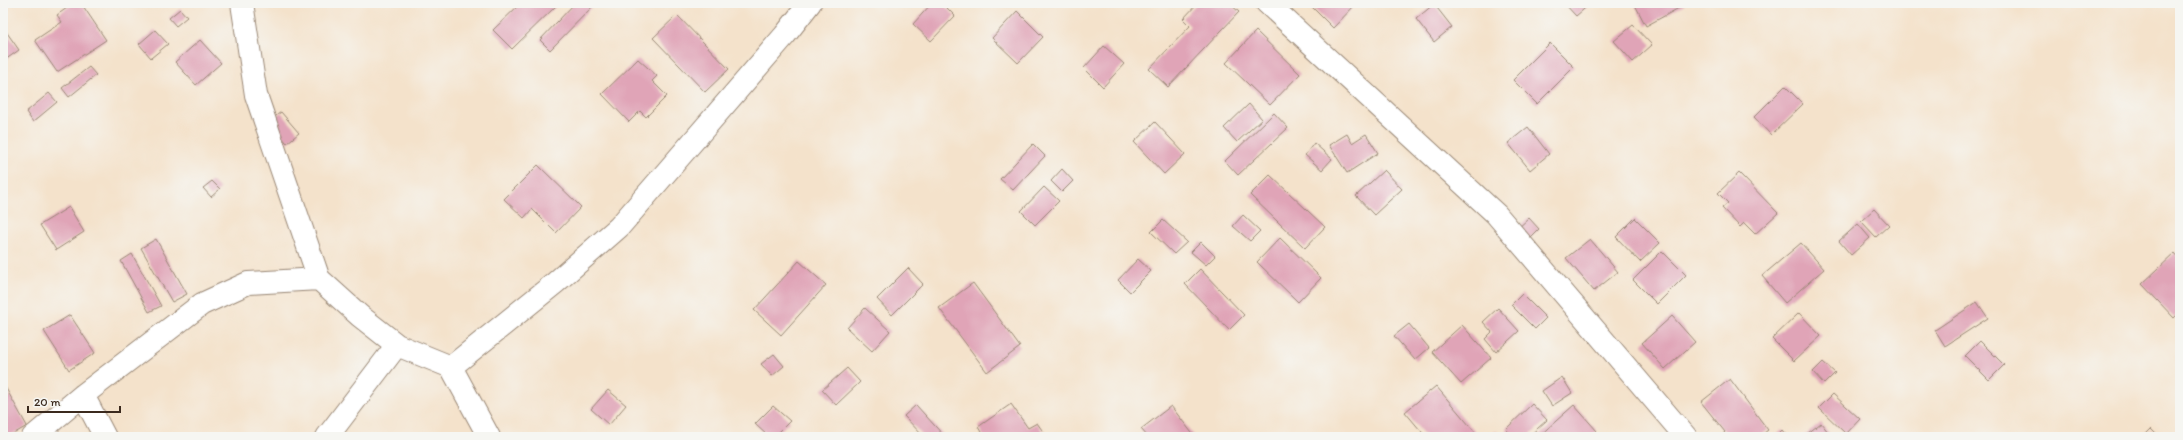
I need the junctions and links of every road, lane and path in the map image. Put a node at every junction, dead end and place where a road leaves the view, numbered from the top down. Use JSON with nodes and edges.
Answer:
{"nodes":[{"id":1,"x":242,"y":3,"type":"edge"},
{"id":2,"x":810,"y":3,"type":"edge"},
{"id":3,"x":1267,"y":3,"type":"edge"},
{"id":4,"x":319,"y":279,"type":"junction"},
{"id":5,"x":397,"y":345,"type":"junction"},
{"id":6,"x":451,"y":367,"type":"junction"},
{"id":7,"x":84,"y":395,"type":"junction"},
{"id":8,"x":33,"y":437,"type":"edge"},
{"id":9,"x":105,"y":437,"type":"edge"},
{"id":10,"x":327,"y":437,"type":"edge"},
{"id":11,"x":489,"y":437,"type":"edge"},
{"id":12,"x":1686,"y":437,"type":"edge"}],
"edges":[{"from":1,"to":4,"type":"street"},
{"from":2,"to":6,"type":"street"},
{"from":3,"to":12,"type":"street"},
{"from":4,"to":5,"type":"street"},
{"from":4,"to":7,"type":"street"},
{"from":5,"to":6,"type":"street"},
{"from":5,"to":10,"type":"street"},
{"from":6,"to":11,"type":"street"},
{"from":7,"to":8,"type":"street"},
{"from":7,"to":9,"type":"street"}]}
